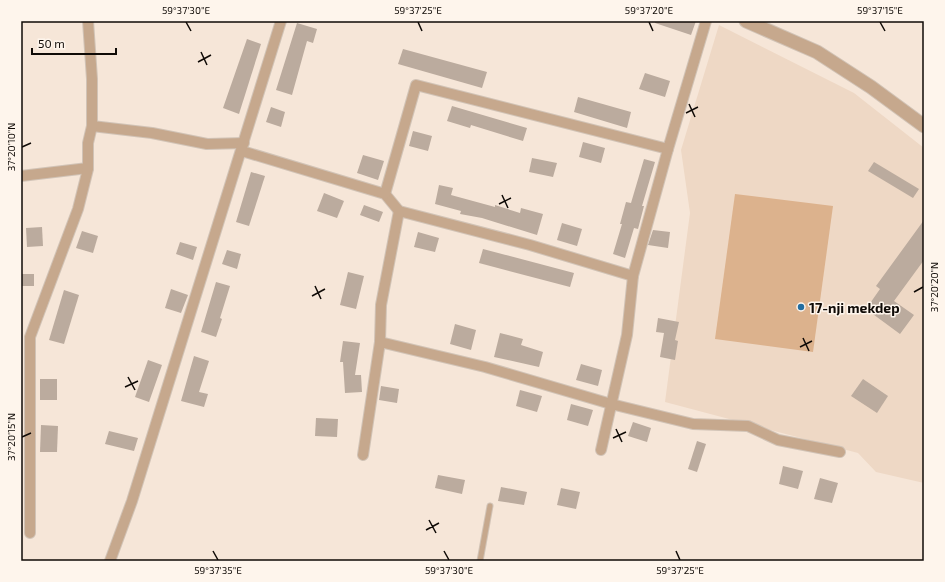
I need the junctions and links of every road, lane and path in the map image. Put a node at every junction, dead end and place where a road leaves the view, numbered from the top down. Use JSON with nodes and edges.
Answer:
{"nodes":[{"id":1,"x":88,"y":21,"type":"edge"},
{"id":2,"x":281,"y":21,"type":"edge"},
{"id":3,"x":706,"y":21,"type":"edge"},
{"id":4,"x":746,"y":21,"type":"edge"},
{"id":5,"x":92,"y":126,"type":"junction"},
{"id":6,"x":924,"y":126,"type":"edge"},
{"id":7,"x":243,"y":147,"type":"junction"},
{"id":8,"x":668,"y":149,"type":"junction"},
{"id":9,"x":88,"y":168,"type":"junction"},
{"id":10,"x":21,"y":176,"type":"edge"},
{"id":11,"x":385,"y":194,"type":"junction"},
{"id":12,"x":399,"y":211,"type":"junction"},
{"id":13,"x":633,"y":276,"type":"junction"},
{"id":14,"x":25,"y":337,"type":"edge"},
{"id":15,"x":380,"y":342,"type":"junction"},
{"id":16,"x":611,"y":404,"type":"junction"},
{"id":17,"x":601,"y":450,"type":"dead end"},
{"id":18,"x":840,"y":452,"type":"dead end"},
{"id":19,"x":363,"y":455,"type":"dead end"},
{"id":20,"x":490,"y":506,"type":"dead end"},
{"id":21,"x":30,"y":533,"type":"dead end"},
{"id":22,"x":110,"y":561,"type":"edge"},
{"id":23,"x":480,"y":561,"type":"edge"}],
"edges":[{"from":1,"to":5,"type":"street"},
{"from":2,"to":7,"type":"street"},
{"from":3,"to":8,"type":"street"},
{"from":4,"to":6,"type":"street"},
{"from":5,"to":7,"type":"street"},
{"from":5,"to":9,"type":"street"},
{"from":7,"to":11,"type":"street"},
{"from":7,"to":22,"type":"street"},
{"from":8,"to":11,"type":"street"},
{"from":8,"to":13,"type":"street"},
{"from":9,"to":10,"type":"street"},
{"from":9,"to":14,"type":"street"},
{"from":11,"to":12,"type":"street"},
{"from":12,"to":13,"type":"street"},
{"from":12,"to":15,"type":"street"},
{"from":13,"to":16,"type":"street"},
{"from":14,"to":21,"type":"street"},
{"from":15,"to":16,"type":"street"},
{"from":15,"to":19,"type":"street"},
{"from":16,"to":17,"type":"street"},
{"from":16,"to":18,"type":"street"},
{"from":20,"to":23,"type":"lane"}]}
